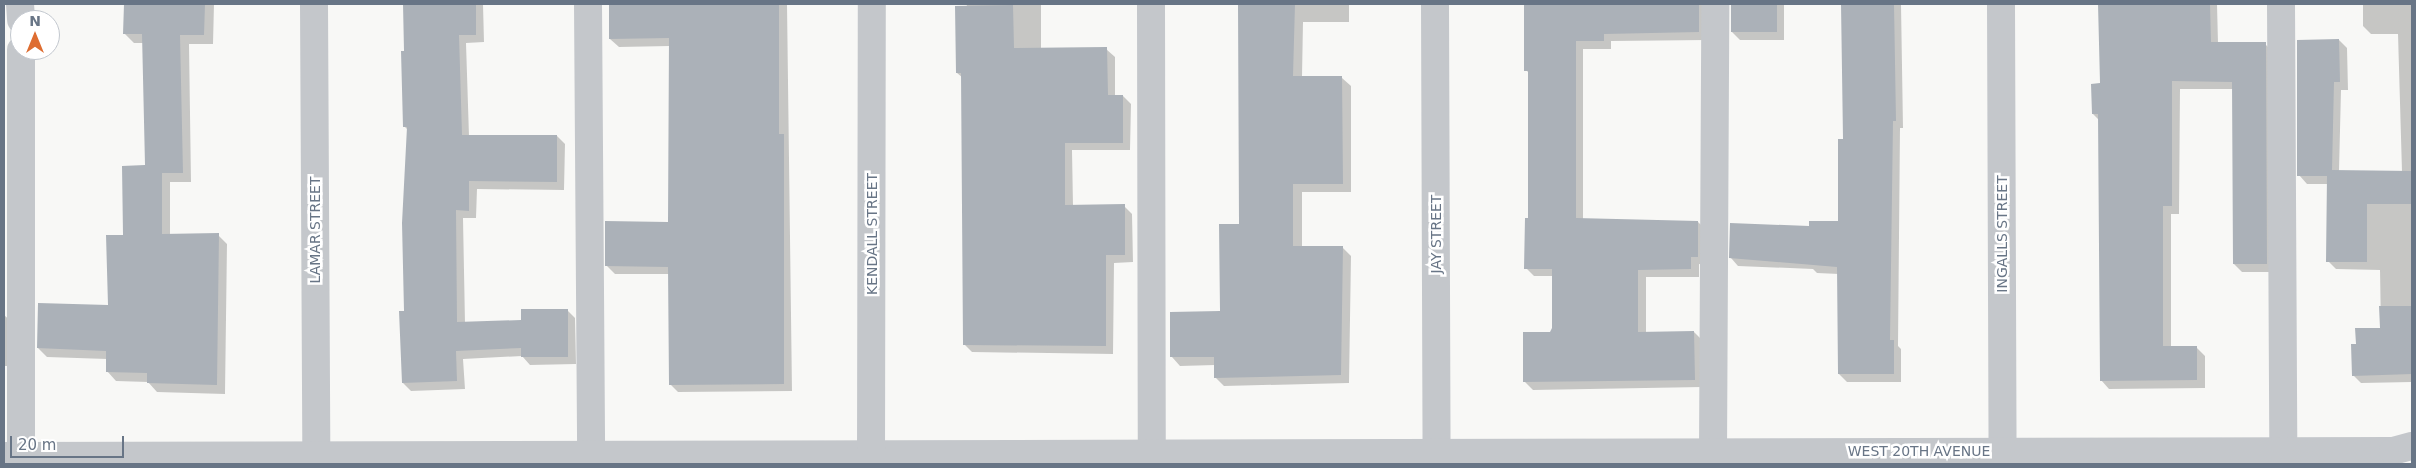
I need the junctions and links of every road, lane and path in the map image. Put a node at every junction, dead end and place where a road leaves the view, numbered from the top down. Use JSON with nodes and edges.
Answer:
{"nodes":[{"id":1,"x":314,"y":4,"type":"edge"},
{"id":2,"x":588,"y":4,"type":"edge"},
{"id":3,"x":872,"y":4,"type":"edge"},
{"id":4,"x":1151,"y":4,"type":"edge"},
{"id":5,"x":1435,"y":4,"type":"edge"},
{"id":6,"x":1715,"y":4,"type":"edge"},
{"id":7,"x":2001,"y":4,"type":"edge"},
{"id":8,"x":2281,"y":4,"type":"edge"},
{"id":9,"x":20,"y":60,"type":"edge"},
{"id":10,"x":2284,"y":450,"type":"junction"},
{"id":11,"x":1713,"y":453,"type":"junction"},
{"id":12,"x":1152,"y":454,"type":"junction"},
{"id":13,"x":591,"y":455,"type":"junction"},
{"id":14,"x":2403,"y":455,"type":"edge"},
{"id":15,"x":12,"y":456,"type":"edge"},
{"id":16,"x":316,"y":456,"type":"junction"},
{"id":17,"x":2003,"y":458,"type":"edge"},
{"id":18,"x":871,"y":459,"type":"edge"},
{"id":19,"x":1437,"y":459,"type":"edge"},
{"id":20,"x":48,"y":460,"type":"edge"},
{"id":21,"x":214,"y":460,"type":"edge"}],
"edges":[{"from":1,"to":16,"type":"street","name":"LAMAR STREET"},
{"from":2,"to":13,"type":"street"},
{"from":3,"to":18,"type":"street","name":"KENDALL STREET"},
{"from":4,"to":12,"type":"street"},
{"from":5,"to":19,"type":"street","name":"JAY STREET"},
{"from":6,"to":11,"type":"street"},
{"from":7,"to":17,"type":"street","name":"INGALLS STREET"},
{"from":8,"to":10,"type":"street"},
{"from":9,"to":15,"type":"street"},
{"from":10,"to":14,"type":"street","name":"WEST 20TH AVENUE"},
{"from":10,"to":17,"type":"street","name":"WEST 20TH AVENUE"},
{"from":11,"to":17,"type":"street","name":"WEST 20TH AVENUE"},
{"from":11,"to":19,"type":"street","name":"WEST 20TH AVENUE"},
{"from":12,"to":18,"type":"street","name":"WEST 20TH AVENUE"},
{"from":12,"to":19,"type":"street","name":"WEST 20TH AVENUE"},
{"from":13,"to":16,"type":"street","name":"WEST 20TH AVENUE"},
{"from":13,"to":18,"type":"street","name":"WEST 20TH AVENUE"},
{"from":15,"to":20,"type":"street","name":"WEST 20TH AVENUE"},
{"from":16,"to":21,"type":"street","name":"WEST 20TH AVENUE"},
{"from":20,"to":21,"type":"street","name":"WEST 20TH AVENUE"}]}
